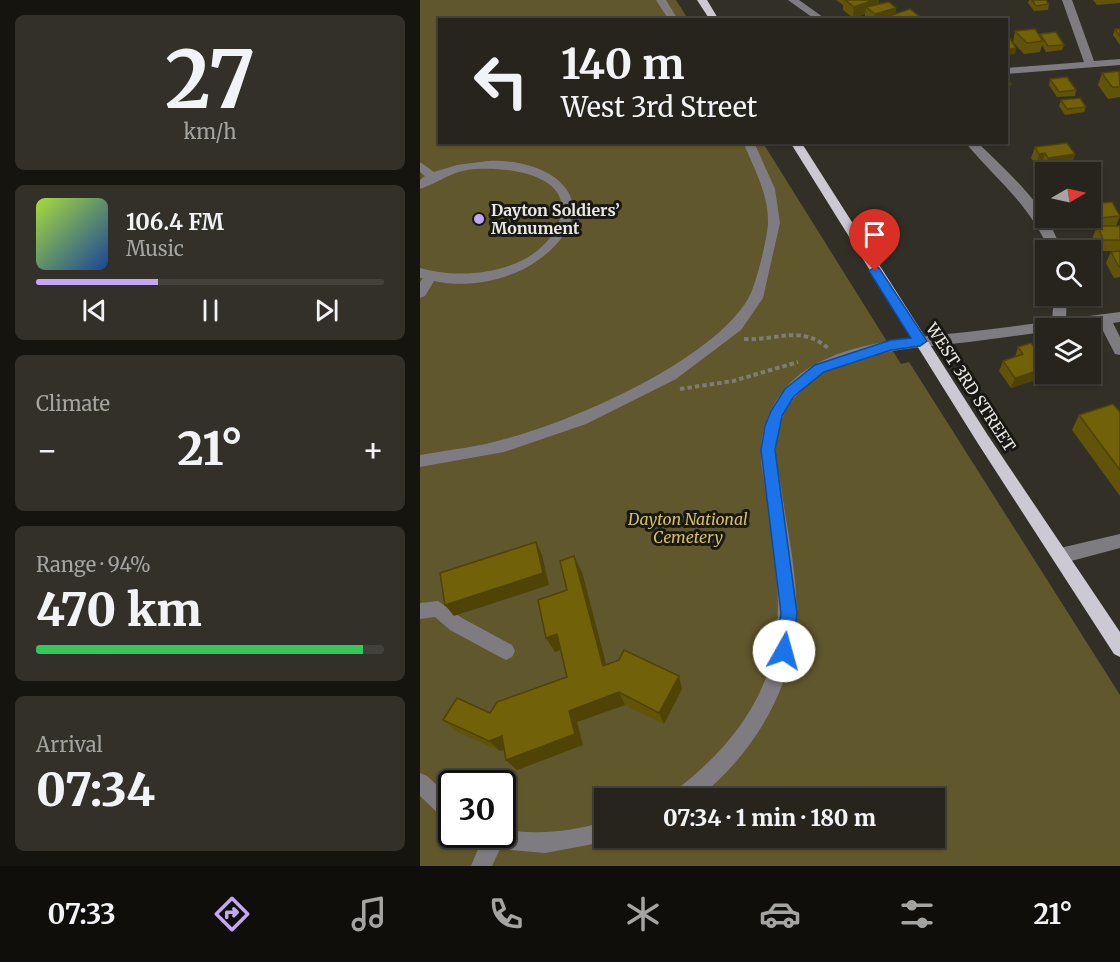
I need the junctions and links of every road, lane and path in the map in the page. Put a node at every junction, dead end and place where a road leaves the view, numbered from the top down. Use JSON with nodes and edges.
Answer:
{"nodes":[{"id":1,"x":661,"y":0,"type":"edge"},
{"id":2,"x":702,"y":0,"type":"edge"},
{"id":3,"x":793,"y":0,"type":"edge"},
{"id":4,"x":1067,"y":0,"type":"edge"},
{"id":5,"x":673,"y":18,"type":"edge"},
{"id":6,"x":714,"y":18,"type":"edge"},
{"id":7,"x":820,"y":18,"type":"edge"},
{"id":8,"x":1120,"y":62,"type":"edge"},
{"id":9,"x":1090,"y":63,"type":"junction"},
{"id":10,"x":1008,"y":71,"type":"edge"},
{"id":11,"x":749,"y":144,"type":"edge"},
{"id":12,"x":796,"y":144,"type":"edge"},
{"id":13,"x":972,"y":144,"type":"edge"},
{"id":14,"x":420,"y":166,"type":"edge"},
{"id":15,"x":433,"y":177,"type":"junction"},
{"id":16,"x":420,"y":185,"type":"edge"},
{"id":17,"x":1050,"y":240,"type":"edge"},
{"id":18,"x":425,"y":275,"type":"edge"},
{"id":19,"x":420,"y":293,"type":"edge"},
{"id":20,"x":1120,"y":317,"type":"edge"},
{"id":21,"x":1101,"y":319,"type":"edge"},
{"id":22,"x":1104,"y":319,"type":"junction"},
{"id":23,"x":732,"y":329,"type":"junction"},
{"id":24,"x":1035,"y":329,"type":"edge"},
{"id":25,"x":920,"y":341,"type":"junction"},
{"id":26,"x":1120,"y":350,"type":"edge"},
{"id":27,"x":831,"y":352,"type":"dead end"},
{"id":28,"x":807,"y":361,"type":"dead end"},
{"id":29,"x":671,"y":388,"type":"dead end"},
{"id":30,"x":420,"y":461,"type":"edge"},
{"id":31,"x":1120,"y":541,"type":"edge"},
{"id":32,"x":1060,"y":556,"type":"junction"},
{"id":33,"x":420,"y":611,"type":"edge"},
{"id":34,"x":1120,"y":648,"type":"edge"},
{"id":35,"x":506,"y":651,"type":"dead end"},
{"id":36,"x":420,"y":783,"type":"edge"},
{"id":37,"x":694,"y":788,"type":"edge"},
{"id":38,"x":438,"y":800,"type":"edge"},
{"id":39,"x":594,"y":834,"type":"edge"},
{"id":40,"x":516,"y":841,"type":"edge"},
{"id":41,"x":486,"y":848,"type":"edge"},
{"id":42,"x":481,"y":866,"type":"edge"}],
"edges":[{"from":1,"to":5,"type":"street"},
{"from":2,"to":6,"type":"main road"},
{"from":3,"to":7,"type":"street"},
{"from":4,"to":9,"type":"street"},
{"from":8,"to":9,"type":"street"},
{"from":9,"to":10,"type":"street"},
{"from":11,"to":23,"type":"street"},
{"from":12,"to":25,"type":"main road","name":"WEST 3RD STREET"},
{"from":13,"to":17,"type":"street"},
{"from":14,"to":15,"type":"street"},
{"from":15,"to":16,"type":"street"},
{"from":15,"to":18,"type":"street"},
{"from":18,"to":19,"type":"street"},
{"from":20,"to":22,"type":"street"},
{"from":21,"to":22,"type":"street"},
{"from":22,"to":26,"type":"street"},
{"from":23,"to":27,"type":"path"},
{"from":23,"to":30,"type":"street"},
{"from":24,"to":25,"type":"street"},
{"from":25,"to":32,"type":"main road","name":"WEST 3RD STREET"},
{"from":25,"to":37,"type":"street"},
{"from":28,"to":29,"type":"path"},
{"from":31,"to":32,"type":"street"},
{"from":32,"to":34,"type":"main road","name":"WEST 3RD STREET"},
{"from":33,"to":35,"type":"street"},
{"from":36,"to":38,"type":"street"},
{"from":39,"to":40,"type":"street"},
{"from":41,"to":42,"type":"street"}]}
